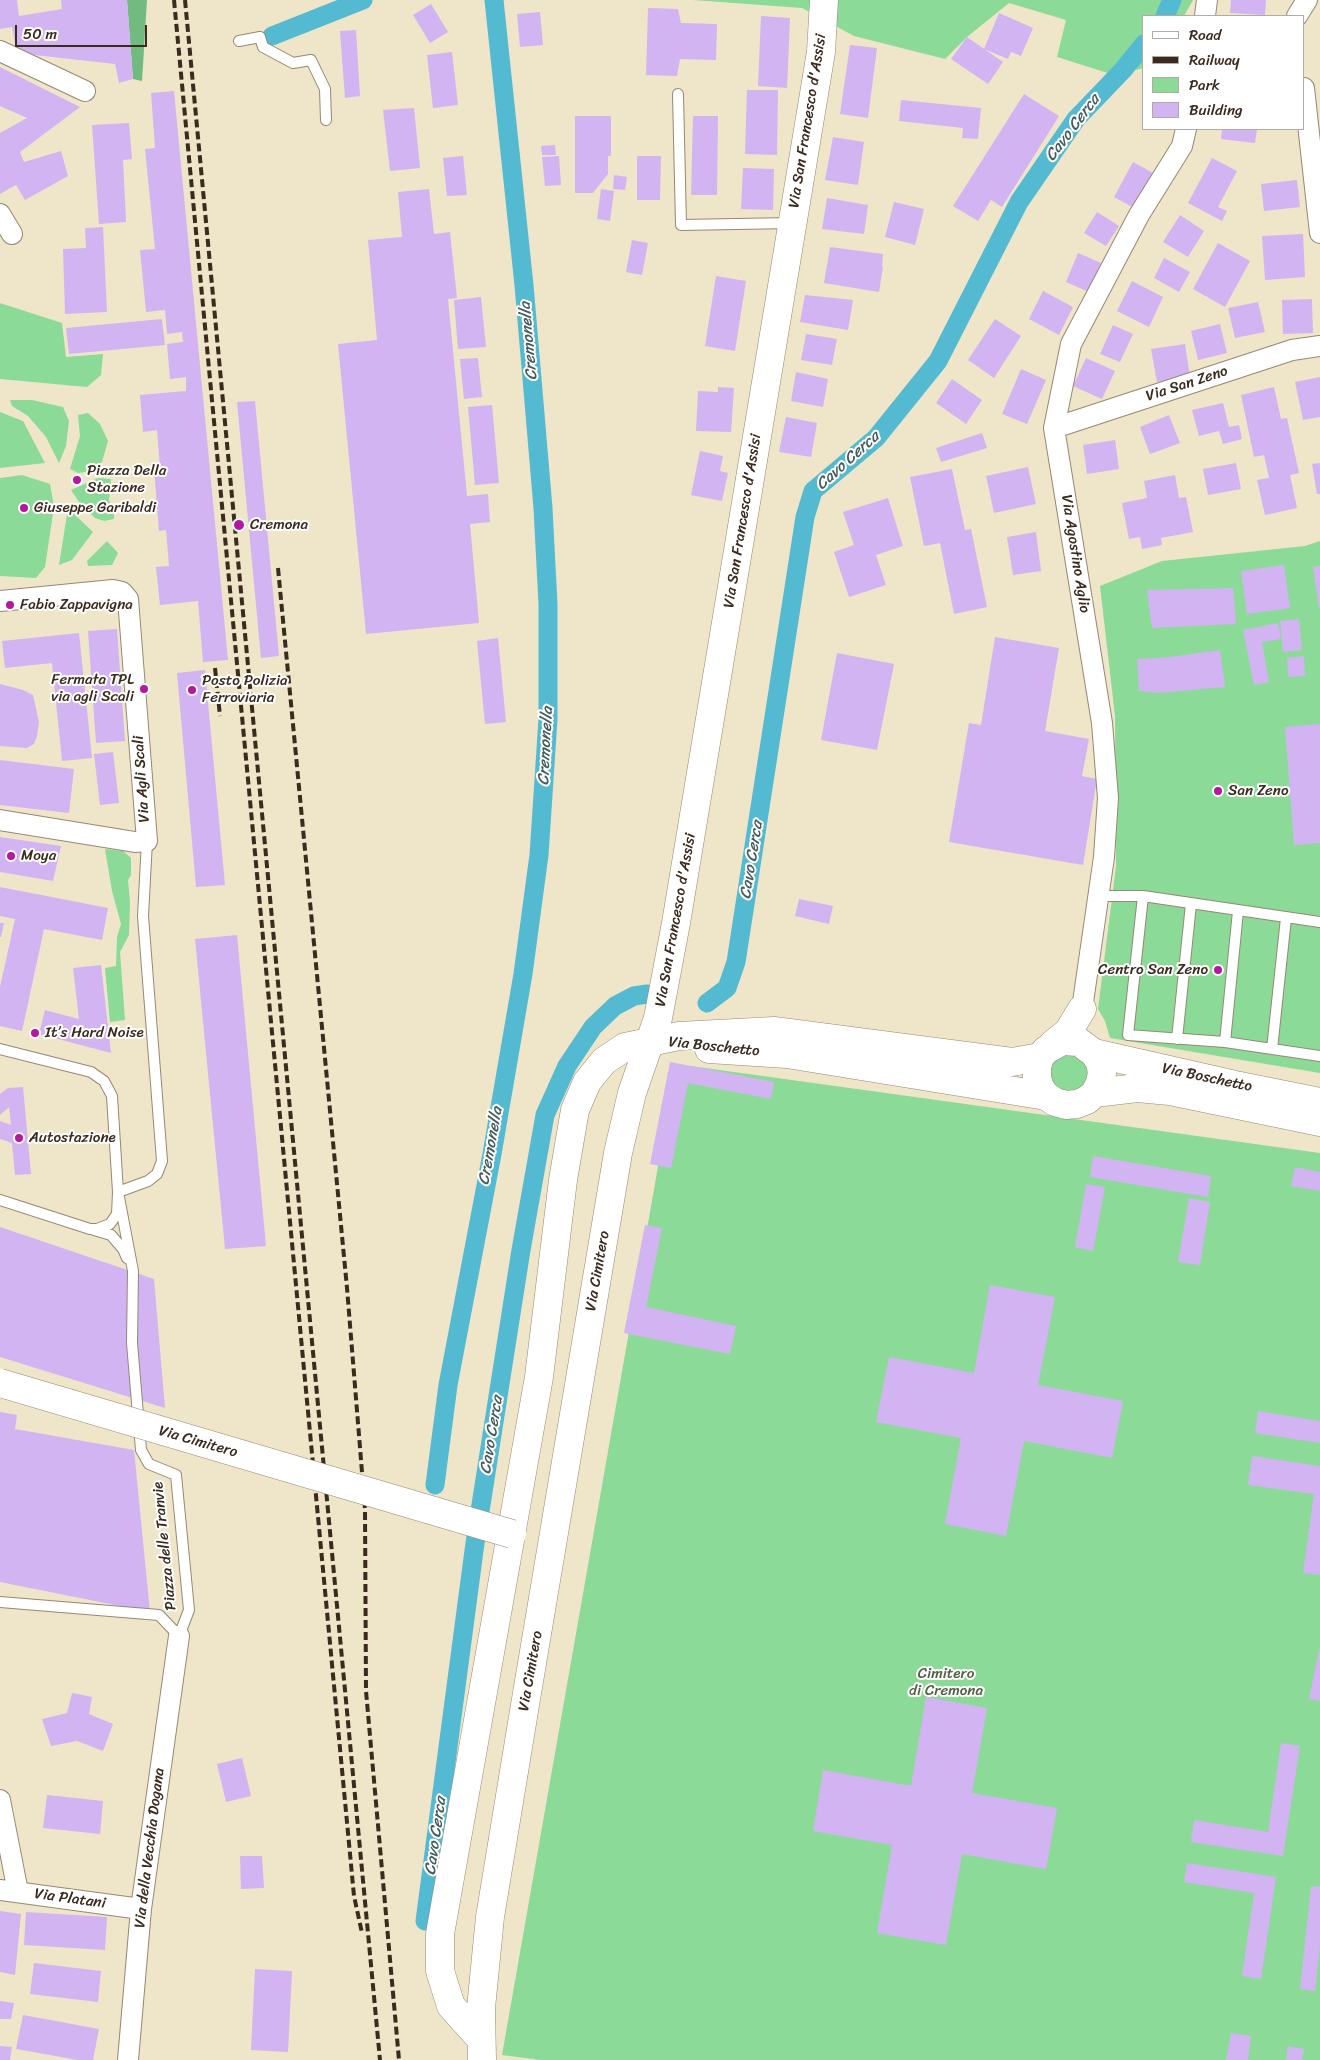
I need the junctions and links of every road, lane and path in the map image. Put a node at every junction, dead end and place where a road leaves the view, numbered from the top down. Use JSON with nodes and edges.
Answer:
{"nodes":[{"id":1,"x":824,"y":0,"type":"edge"},
{"id":2,"x":1207,"y":0,"type":"edge"},
{"id":3,"x":1297,"y":0,"type":"edge"},
{"id":4,"x":1307,"y":0,"type":"edge"},
{"id":5,"x":1205,"y":15,"type":"edge"},
{"id":6,"x":1297,"y":15,"type":"edge"},
{"id":7,"x":1298,"y":15,"type":"edge"},
{"id":8,"x":239,"y":41,"type":"dead end"},
{"id":9,"x":0,"y":51,"type":"edge"},
{"id":10,"x":85,"y":91,"type":"dead end"},
{"id":11,"x":678,"y":94,"type":"dead end"},
{"id":12,"x":1305,"y":97,"type":"edge"},
{"id":13,"x":326,"y":120,"type":"dead end"},
{"id":14,"x":1186,"y":130,"type":"edge"},
{"id":15,"x":0,"y":214,"type":"edge"},
{"id":16,"x":793,"y":223,"type":"junction"},
{"id":17,"x":1320,"y":233,"type":"edge"},
{"id":18,"x":12,"y":234,"type":"dead end"},
{"id":19,"x":1320,"y":346,"type":"edge"},
{"id":20,"x":1054,"y":428,"type":"junction"},
{"id":21,"x":0,"y":601,"type":"edge"},
{"id":22,"x":0,"y":820,"type":"edge"},
{"id":23,"x":147,"y":841,"type":"junction"},
{"id":24,"x":1099,"y":896,"type":"junction"},
{"id":25,"x":1142,"y":896,"type":"junction"},
{"id":26,"x":1191,"y":904,"type":"junction"},
{"id":27,"x":1238,"y":911,"type":"junction"},
{"id":28,"x":1286,"y":918,"type":"junction"},
{"id":29,"x":1320,"y":922,"type":"edge"},
{"id":30,"x":1082,"y":1009,"type":"junction"},
{"id":31,"x":1177,"y":1039,"type":"junction"},
{"id":32,"x":651,"y":1040,"type":"junction"},
{"id":33,"x":1225,"y":1042,"type":"junction"},
{"id":34,"x":0,"y":1049,"type":"edge"},
{"id":35,"x":1091,"y":1049,"type":"junction"},
{"id":36,"x":1272,"y":1049,"type":"junction"},
{"id":37,"x":1047,"y":1051,"type":"junction"},
{"id":38,"x":1320,"y":1054,"type":"edge"},
{"id":39,"x":1095,"y":1093,"type":"junction"},
{"id":40,"x":1046,"y":1096,"type":"junction"},
{"id":41,"x":1320,"y":1102,"type":"edge"},
{"id":42,"x":1320,"y":1122,"type":"edge"},
{"id":43,"x":118,"y":1192,"type":"junction"},
{"id":44,"x":0,"y":1200,"type":"edge"},
{"id":45,"x":90,"y":1229,"type":"junction"},
{"id":46,"x":133,"y":1300,"type":"junction"},
{"id":47,"x":0,"y":1383,"type":"edge"},
{"id":48,"x":512,"y":1534,"type":"junction"},
{"id":49,"x":0,"y":1602,"type":"edge"},
{"id":50,"x":179,"y":1636,"type":"junction"},
{"id":51,"x":0,"y":1800,"type":"edge"},
{"id":52,"x":9,"y":1891,"type":"edge"},
{"id":53,"x":141,"y":1909,"type":"junction"},
{"id":54,"x":481,"y":2049,"type":"edge"},
{"id":55,"x":128,"y":2060,"type":"edge"}],
"edges":[{"from":1,"to":16,"type":"street","name":"Via San Francesco d'Assisi"},
{"from":2,"to":5,"type":"street"},
{"from":3,"to":6,"type":"street"},
{"from":4,"to":7,"type":"street"},
{"from":8,"to":13,"type":"lane"},
{"from":9,"to":10,"type":"street"},
{"from":11,"to":16,"type":"lane"},
{"from":12,"to":17,"type":"street"},
{"from":14,"to":20,"type":"street","name":"Via Agostino Aglio"},
{"from":15,"to":18,"type":"street"},
{"from":16,"to":32,"type":"street","name":"Via San Francesco d'Assisi"},
{"from":19,"to":20,"type":"street","name":"Via San Zeno"},
{"from":20,"to":24,"type":"street","name":"Via Agostino Aglio"},
{"from":21,"to":23,"type":"street","name":"Via Agli Scali"},
{"from":22,"to":23,"type":"street","name":"Via Agli Scali"},
{"from":23,"to":43,"type":"lane"},
{"from":24,"to":25,"type":"lane"},
{"from":24,"to":30,"type":"street","name":"Via Agostino Aglio"},
{"from":25,"to":26,"type":"lane"},
{"from":25,"to":31,"type":"lane"},
{"from":26,"to":27,"type":"lane"},
{"from":26,"to":31,"type":"lane"},
{"from":27,"to":28,"type":"lane"},
{"from":27,"to":33,"type":"lane"},
{"from":28,"to":29,"type":"lane"},
{"from":28,"to":36,"type":"lane"},
{"from":30,"to":35,"type":"street","name":"Via Agostino Aglio"},
{"from":30,"to":37,"type":"street","name":"Via Agostino Aglio"},
{"from":31,"to":33,"type":"lane"},
{"from":32,"to":37,"type":"street","name":"Via Boschetto"},
{"from":32,"to":40,"type":"street","name":"Via Boschetto"},
{"from":32,"to":48,"type":"street","name":"Via Cimitero"},
{"from":32,"to":54,"type":"street","name":"Via Cimitero"},
{"from":33,"to":36,"type":"lane"},
{"from":34,"to":43,"type":"lane","name":"Piazza delle Tranvie"},
{"from":35,"to":37,"type":"street","name":"Via Boschetto"},
{"from":35,"to":39,"type":"street"},
{"from":35,"to":41,"type":"street","name":"Via Boschetto"},
{"from":36,"to":38,"type":"lane"},
{"from":37,"to":40,"type":"street"},
{"from":39,"to":40,"type":"street","name":"Via Boschetto"},
{"from":39,"to":42,"type":"street","name":"Via Boschetto"},
{"from":43,"to":45,"type":"lane","name":"Piazza delle Tranvie"},
{"from":43,"to":46,"type":"lane","name":"Piazza delle Tranvie"},
{"from":44,"to":45,"type":"lane"},
{"from":45,"to":46,"type":"lane"},
{"from":46,"to":50,"type":"lane","name":"Piazza delle Tranvie"},
{"from":47,"to":48,"type":"street","name":"Via Cimitero","bridge":true},
{"from":48,"to":54,"type":"street","name":"Via Cimitero"},
{"from":49,"to":50,"type":"lane","name":"Piazza delle Tranvie"},
{"from":50,"to":53,"type":"street","name":"Via della Vecchia Dogana"},
{"from":51,"to":52,"type":"street"},
{"from":52,"to":53,"type":"street","name":"Via Platani"},
{"from":53,"to":55,"type":"street","name":"Via della Vecchia Dogana"}]}
